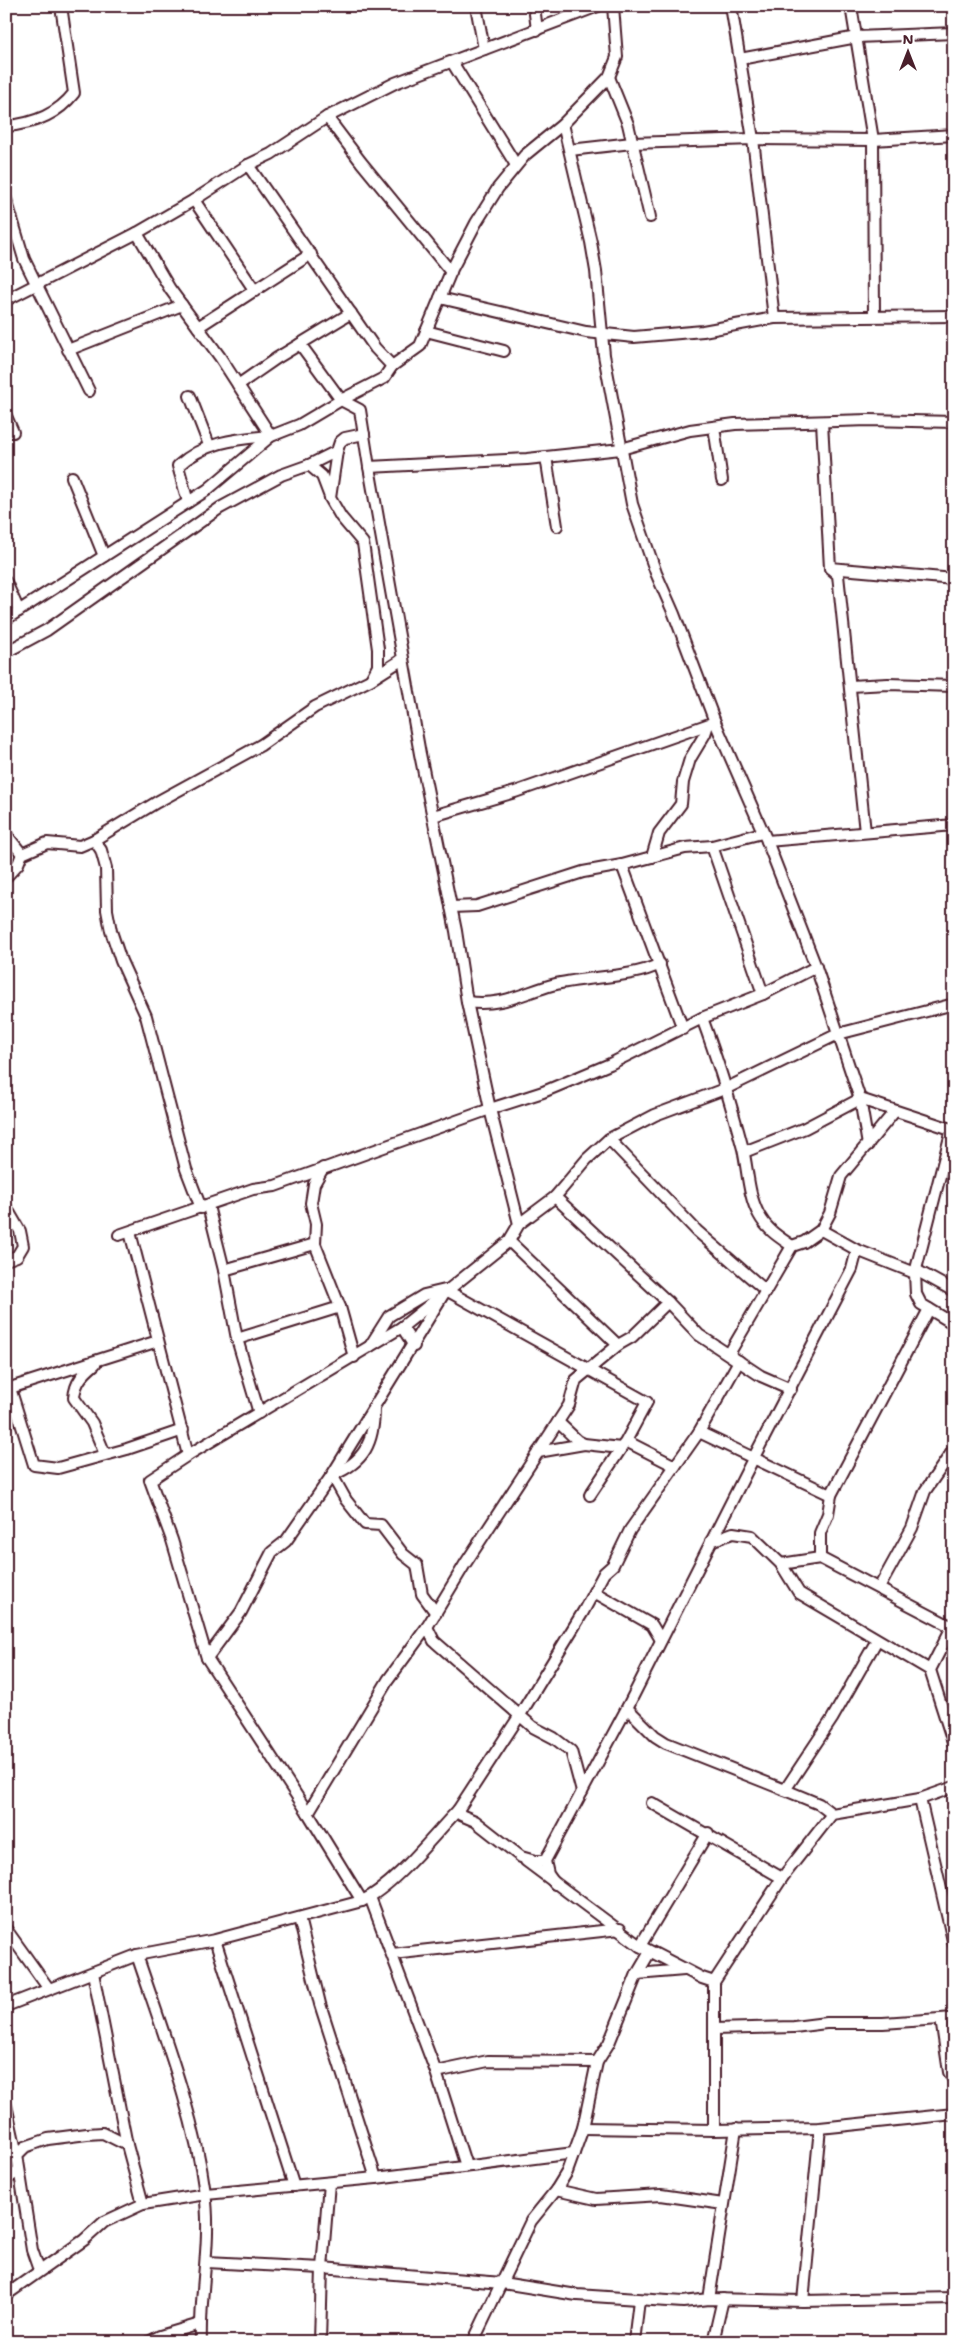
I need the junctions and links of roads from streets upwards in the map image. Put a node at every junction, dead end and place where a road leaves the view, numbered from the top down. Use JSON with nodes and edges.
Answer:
{"nodes":[{"id":1,"x":61,"y":6,"type":"edge"},
{"id":2,"x":476,"y":6,"type":"edge"},
{"id":3,"x":534,"y":6,"type":"edge"},
{"id":4,"x":598,"y":6,"type":"edge"},
{"id":5,"x":613,"y":6,"type":"edge"},
{"id":6,"x":731,"y":6,"type":"edge"},
{"id":7,"x":851,"y":6,"type":"edge"},
{"id":8,"x":537,"y":30,"type":"junction"},
{"id":9,"x":954,"y":33,"type":"edge"},
{"id":10,"x":857,"y":37,"type":"junction"},
{"id":11,"x":484,"y":49,"type":"junction"},
{"id":12,"x":740,"y":59,"type":"junction"},
{"id":13,"x":452,"y":62,"type":"junction"},
{"id":14,"x":609,"y":77,"type":"junction"},
{"id":15,"x":327,"y":117,"type":"junction"},
{"id":16,"x":563,"y":124,"type":"junction"},
{"id":17,"x":6,"y":126,"type":"edge"},
{"id":18,"x":954,"y":135,"type":"edge"},
{"id":19,"x":753,"y":139,"type":"junction"},
{"id":20,"x":874,"y":140,"type":"junction"},
{"id":21,"x":632,"y":143,"type":"junction"},
{"id":22,"x":570,"y":150,"type":"junction"},
{"id":23,"x":248,"y":165,"type":"junction"},
{"id":24,"x":516,"y":166,"type":"junction"},
{"id":25,"x":6,"y":199,"type":"edge"},
{"id":26,"x":194,"y":200,"type":"junction"},
{"id":27,"x":650,"y":217,"type":"dead end"},
{"id":28,"x":137,"y":233,"type":"junction"},
{"id":29,"x":311,"y":254,"type":"junction"},
{"id":30,"x":451,"y":272,"type":"junction"},
{"id":31,"x":37,"y":285,"type":"junction"},
{"id":32,"x":255,"y":291,"type":"junction"},
{"id":33,"x":440,"y":298,"type":"junction"},
{"id":34,"x":6,"y":300,"type":"edge"},
{"id":35,"x":182,"y":305,"type":"junction"},
{"id":36,"x":351,"y":313,"type":"junction"},
{"id":37,"x":874,"y":316,"type":"junction"},
{"id":38,"x":954,"y":316,"type":"edge"},
{"id":39,"x":774,"y":318,"type":"junction"},
{"id":40,"x":198,"y":327,"type":"junction"},
{"id":41,"x":426,"y":331,"type":"junction"},
{"id":42,"x":601,"y":335,"type":"junction"},
{"id":43,"x":300,"y":344,"type":"junction"},
{"id":44,"x":68,"y":350,"type":"junction"},
{"id":45,"x":504,"y":351,"type":"dead end"},
{"id":46,"x":392,"y":366,"type":"junction"},
{"id":47,"x":238,"y":385,"type":"junction"},
{"id":48,"x":90,"y":391,"type":"dead end"},
{"id":49,"x":190,"y":396,"type":"dead end"},
{"id":50,"x":341,"y":400,"type":"junction"},
{"id":51,"x":6,"y":416,"type":"edge"},
{"id":52,"x":822,"y":422,"type":"junction"},
{"id":53,"x":954,"y":422,"type":"edge"},
{"id":54,"x":714,"y":427,"type":"junction"},
{"id":55,"x":13,"y":432,"type":"dead end"},
{"id":56,"x":364,"y":434,"type":"junction"},
{"id":57,"x":271,"y":436,"type":"junction"},
{"id":58,"x":209,"y":445,"type":"junction"},
{"id":59,"x":621,"y":450,"type":"junction"},
{"id":60,"x":337,"y":451,"type":"junction"},
{"id":61,"x":546,"y":457,"type":"junction"},
{"id":62,"x":309,"y":465,"type":"junction"},
{"id":63,"x":369,"y":467,"type":"junction"},
{"id":64,"x":72,"y":477,"type":"dead end"},
{"id":65,"x":722,"y":480,"type":"dead end"},
{"id":66,"x":330,"y":498,"type":"junction"},
{"id":67,"x":188,"y":502,"type":"junction"},
{"id":68,"x":557,"y":526,"type":"dead end"},
{"id":69,"x":104,"y":556,"type":"junction"},
{"id":70,"x":830,"y":568,"type":"junction"},
{"id":71,"x":954,"y":579,"type":"edge"},
{"id":72,"x":6,"y":582,"type":"edge"},
{"id":73,"x":19,"y":611,"type":"junction"},
{"id":74,"x":6,"y":619,"type":"edge"},
{"id":75,"x":6,"y":652,"type":"edge"},
{"id":76,"x":403,"y":659,"type":"junction"},
{"id":77,"x":370,"y":680,"type":"junction"},
{"id":78,"x":850,"y":686,"type":"junction"},
{"id":79,"x":954,"y":686,"type":"edge"},
{"id":80,"x":711,"y":724,"type":"junction"},
{"id":81,"x":433,"y":816,"type":"junction"},
{"id":82,"x":954,"y":825,"type":"edge"},
{"id":83,"x":865,"y":832,"type":"junction"},
{"id":84,"x":6,"y":834,"type":"edge"},
{"id":85,"x":764,"y":837,"type":"junction"},
{"id":86,"x":94,"y":840,"type":"junction"},
{"id":87,"x":712,"y":846,"type":"junction"},
{"id":88,"x":22,"y":854,"type":"junction"},
{"id":89,"x":652,"y":857,"type":"junction"},
{"id":90,"x":622,"y":865,"type":"junction"},
{"id":91,"x":6,"y":877,"type":"edge"},
{"id":92,"x":451,"y":907,"type":"junction"},
{"id":93,"x":660,"y":964,"type":"junction"},
{"id":94,"x":816,"y":967,"type":"junction"},
{"id":95,"x":764,"y":994,"type":"junction"},
{"id":96,"x":467,"y":1002,"type":"junction"},
{"id":97,"x":954,"y":1004,"type":"edge"},
{"id":98,"x":702,"y":1018,"type":"junction"},
{"id":99,"x":682,"y":1029,"type":"junction"},
{"id":100,"x":838,"y":1034,"type":"junction"},
{"id":101,"x":726,"y":1088,"type":"junction"},
{"id":102,"x":860,"y":1100,"type":"junction"},
{"id":103,"x":490,"y":1109,"type":"junction"},
{"id":104,"x":895,"y":1111,"type":"junction"},
{"id":105,"x":953,"y":1130,"type":"edge"},
{"id":106,"x":609,"y":1139,"type":"junction"},
{"id":107,"x":868,"y":1145,"type":"junction"},
{"id":108,"x":744,"y":1152,"type":"junction"},
{"id":109,"x":323,"y":1168,"type":"junction"},
{"id":110,"x":555,"y":1197,"type":"junction"},
{"id":111,"x":6,"y":1207,"type":"edge"},
{"id":112,"x":204,"y":1207,"type":"junction"},
{"id":113,"x":519,"y":1224,"type":"junction"},
{"id":114,"x":821,"y":1230,"type":"junction"},
{"id":115,"x":130,"y":1232,"type":"junction"},
{"id":116,"x":119,"y":1236,"type":"dead end"},
{"id":117,"x":510,"y":1241,"type":"junction"},
{"id":118,"x":315,"y":1244,"type":"junction"},
{"id":119,"x":792,"y":1246,"type":"junction"},
{"id":120,"x":857,"y":1250,"type":"junction"},
{"id":121,"x":6,"y":1260,"type":"edge"},
{"id":122,"x":224,"y":1270,"type":"junction"},
{"id":123,"x":915,"y":1272,"type":"junction"},
{"id":124,"x":446,"y":1290,"type":"junction"},
{"id":125,"x":765,"y":1290,"type":"junction"},
{"id":126,"x":954,"y":1291,"type":"edge"},
{"id":127,"x":668,"y":1302,"type":"junction"},
{"id":128,"x":340,"y":1307,"type":"junction"},
{"id":129,"x":929,"y":1308,"type":"junction"},
{"id":130,"x":954,"y":1324,"type":"edge"},
{"id":131,"x":402,"y":1327,"type":"junction"},
{"id":132,"x":238,"y":1338,"type":"junction"},
{"id":133,"x":158,"y":1341,"type":"junction"},
{"id":134,"x":414,"y":1346,"type":"junction"},
{"id":135,"x":618,"y":1346,"type":"junction"},
{"id":136,"x":368,"y":1348,"type":"junction"},
{"id":137,"x":730,"y":1354,"type":"junction"},
{"id":138,"x":354,"y":1357,"type":"junction"},
{"id":139,"x":101,"y":1359,"type":"junction"},
{"id":140,"x":739,"y":1361,"type":"junction"},
{"id":141,"x":589,"y":1370,"type":"junction"},
{"id":142,"x":791,"y":1389,"type":"junction"},
{"id":143,"x":374,"y":1407,"type":"junction"},
{"id":144,"x":259,"y":1413,"type":"junction"},
{"id":145,"x":558,"y":1422,"type":"junction"},
{"id":146,"x":183,"y":1430,"type":"junction"},
{"id":147,"x":699,"y":1432,"type":"junction"},
{"id":148,"x":584,"y":1444,"type":"junction"},
{"id":149,"x":623,"y":1444,"type":"junction"},
{"id":150,"x":954,"y":1449,"type":"edge"},
{"id":151,"x":538,"y":1452,"type":"junction"},
{"id":152,"x":105,"y":1454,"type":"junction"},
{"id":153,"x":188,"y":1455,"type":"junction"},
{"id":154,"x":753,"y":1459,"type":"junction"},
{"id":155,"x":675,"y":1466,"type":"junction"},
{"id":156,"x":332,"y":1475,"type":"junction"},
{"id":157,"x":590,"y":1495,"type":"dead end"},
{"id":158,"x":831,"y":1495,"type":"junction"},
{"id":159,"x":711,"y":1541,"type":"junction"},
{"id":160,"x":820,"y":1558,"type":"junction"},
{"id":161,"x":781,"y":1564,"type":"junction"},
{"id":162,"x":879,"y":1588,"type":"junction"},
{"id":163,"x":594,"y":1592,"type":"junction"},
{"id":164,"x":436,"y":1613,"type":"junction"},
{"id":165,"x":669,"y":1623,"type":"junction"},
{"id":166,"x":652,"y":1625,"type":"junction"},
{"id":167,"x":953,"y":1625,"type":"edge"},
{"id":168,"x":428,"y":1627,"type":"junction"},
{"id":169,"x":661,"y":1640,"type":"junction"},
{"id":170,"x":878,"y":1640,"type":"junction"},
{"id":171,"x":207,"y":1658,"type":"junction"},
{"id":172,"x":930,"y":1670,"type":"junction"},
{"id":173,"x":627,"y":1708,"type":"junction"},
{"id":174,"x":520,"y":1715,"type":"junction"},
{"id":175,"x":954,"y":1745,"type":"edge"},
{"id":176,"x":954,"y":1787,"type":"edge"},
{"id":177,"x":785,"y":1790,"type":"junction"},
{"id":178,"x":582,"y":1792,"type":"junction"},
{"id":179,"x":920,"y":1799,"type":"junction"},
{"id":180,"x":652,"y":1803,"type":"dead end"},
{"id":181,"x":458,"y":1810,"type":"junction"},
{"id":182,"x":308,"y":1813,"type":"junction"},
{"id":183,"x":832,"y":1814,"type":"junction"},
{"id":184,"x":708,"y":1833,"type":"junction"},
{"id":185,"x":521,"y":1857,"type":"junction"},
{"id":186,"x":546,"y":1861,"type":"junction"},
{"id":187,"x":782,"y":1878,"type":"junction"},
{"id":188,"x":555,"y":1884,"type":"junction"},
{"id":189,"x":366,"y":1899,"type":"junction"},
{"id":190,"x":299,"y":1918,"type":"junction"},
{"id":191,"x":6,"y":1929,"type":"edge"},
{"id":192,"x":620,"y":1929,"type":"junction"},
{"id":193,"x":215,"y":1940,"type":"junction"},
{"id":194,"x":954,"y":1945,"type":"edge"},
{"id":195,"x":640,"y":1946,"type":"junction"},
{"id":196,"x":650,"y":1952,"type":"junction"},
{"id":197,"x":392,"y":1954,"type":"junction"},
{"id":198,"x":137,"y":1955,"type":"junction"},
{"id":199,"x":685,"y":1970,"type":"junction"},
{"id":200,"x":93,"y":1973,"type":"junction"},
{"id":201,"x":637,"y":1974,"type":"junction"},
{"id":202,"x":714,"y":1982,"type":"junction"},
{"id":203,"x":49,"y":1989,"type":"junction"},
{"id":204,"x":6,"y":2006,"type":"edge"},
{"id":205,"x":954,"y":2018,"type":"edge"},
{"id":206,"x":941,"y":2019,"type":"junction"},
{"id":207,"x":714,"y":2029,"type":"junction"},
{"id":208,"x":597,"y":2062,"type":"junction"},
{"id":209,"x":436,"y":2072,"type":"junction"},
{"id":210,"x":954,"y":2080,"type":"edge"},
{"id":211,"x":6,"y":2105,"type":"edge"},
{"id":212,"x":954,"y":2114,"type":"edge"},
{"id":213,"x":583,"y":2128,"type":"junction"},
{"id":214,"x":820,"y":2128,"type":"junction"},
{"id":215,"x":736,"y":2129,"type":"junction"},
{"id":216,"x":714,"y":2130,"type":"junction"},
{"id":217,"x":128,"y":2145,"type":"junction"},
{"id":218,"x":574,"y":2153,"type":"junction"},
{"id":219,"x":17,"y":2155,"type":"junction"},
{"id":220,"x":466,"y":2166,"type":"junction"},
{"id":221,"x":20,"y":2170,"type":"junction"},
{"id":222,"x":376,"y":2178,"type":"junction"},
{"id":223,"x":6,"y":2180,"type":"edge"},
{"id":224,"x":329,"y":2183,"type":"junction"},
{"id":225,"x":294,"y":2186,"type":"junction"},
{"id":226,"x":556,"y":2190,"type":"junction"},
{"id":227,"x":206,"y":2194,"type":"junction"},
{"id":228,"x":143,"y":2204,"type":"junction"},
{"id":229,"x":724,"y":2204,"type":"junction"},
{"id":230,"x":207,"y":2262,"type":"junction"},
{"id":231,"x":322,"y":2268,"type":"junction"},
{"id":232,"x":39,"y":2270,"type":"junction"},
{"id":233,"x":502,"y":2283,"type":"junction"},
{"id":234,"x":6,"y":2295,"type":"edge"},
{"id":235,"x":709,"y":2298,"type":"junction"},
{"id":236,"x":954,"y":2298,"type":"edge"},
{"id":237,"x":723,"y":2299,"type":"junction"},
{"id":238,"x":639,"y":2300,"type":"junction"},
{"id":239,"x":803,"y":2301,"type":"junction"},
{"id":240,"x":200,"y":2324,"type":"junction"},
{"id":241,"x":149,"y":2342,"type":"edge"},
{"id":242,"x":201,"y":2342,"type":"edge"},
{"id":243,"x":320,"y":2342,"type":"edge"},
{"id":244,"x":474,"y":2342,"type":"edge"},
{"id":245,"x":634,"y":2342,"type":"edge"},
{"id":246,"x":713,"y":2342,"type":"edge"}],
"edges":[{"from":1,"to":17,"type":"street"},
{"from":2,"to":11,"type":"street"},
{"from":3,"to":8,"type":"street"},
{"from":4,"to":8,"type":"street"},
{"from":5,"to":14,"type":"street"},
{"from":6,"to":12,"type":"street"},
{"from":7,"to":10,"type":"street"},
{"from":8,"to":11,"type":"street"},
{"from":9,"to":10,"type":"street"},
{"from":10,"to":12,"type":"street"},
{"from":10,"to":20,"type":"street"},
{"from":11,"to":13,"type":"street"},
{"from":12,"to":19,"type":"street"},
{"from":13,"to":15,"type":"street"},
{"from":13,"to":24,"type":"street"},
{"from":14,"to":16,"type":"street"},
{"from":14,"to":21,"type":"street"},
{"from":15,"to":23,"type":"street"},
{"from":15,"to":30,"type":"street"},
{"from":16,"to":22,"type":"street"},
{"from":16,"to":24,"type":"street"},
{"from":18,"to":20,"type":"street"},
{"from":19,"to":20,"type":"street"},
{"from":19,"to":21,"type":"street"},
{"from":19,"to":39,"type":"street"},
{"from":20,"to":37,"type":"street"},
{"from":21,"to":22,"type":"street"},
{"from":21,"to":27,"type":"street"},
{"from":22,"to":42,"type":"street"},
{"from":23,"to":26,"type":"street"},
{"from":23,"to":29,"type":"street"},
{"from":24,"to":30,"type":"street"},
{"from":25,"to":31,"type":"street"},
{"from":26,"to":28,"type":"street"},
{"from":26,"to":32,"type":"street"},
{"from":28,"to":31,"type":"street"},
{"from":28,"to":35,"type":"street"},
{"from":29,"to":32,"type":"street"},
{"from":29,"to":36,"type":"street"},
{"from":30,"to":33,"type":"street"},
{"from":31,"to":34,"type":"street"},
{"from":31,"to":44,"type":"street"},
{"from":32,"to":40,"type":"street"},
{"from":33,"to":41,"type":"street"},
{"from":33,"to":42,"type":"street"},
{"from":35,"to":40,"type":"street"},
{"from":35,"to":44,"type":"street"},
{"from":36,"to":43,"type":"street"},
{"from":36,"to":46,"type":"street"},
{"from":37,"to":38,"type":"street"},
{"from":37,"to":39,"type":"street"},
{"from":39,"to":42,"type":"street"},
{"from":40,"to":47,"type":"street"},
{"from":41,"to":45,"type":"street"},
{"from":41,"to":46,"type":"street"},
{"from":42,"to":59,"type":"street"},
{"from":43,"to":47,"type":"street"},
{"from":43,"to":50,"type":"street"},
{"from":44,"to":48,"type":"street"},
{"from":46,"to":50,"type":"street"},
{"from":47,"to":57,"type":"street"},
{"from":49,"to":58,"type":"street"},
{"from":50,"to":56,"type":"street"},
{"from":50,"to":57,"type":"street"},
{"from":51,"to":55,"type":"street"},
{"from":52,"to":53,"type":"street"},
{"from":52,"to":54,"type":"street"},
{"from":52,"to":70,"type":"street"},
{"from":54,"to":59,"type":"street"},
{"from":54,"to":65,"type":"street"},
{"from":56,"to":60,"type":"street"},
{"from":56,"to":63,"type":"street"},
{"from":57,"to":58,"type":"street"},
{"from":57,"to":67,"type":"street"},
{"from":58,"to":67,"type":"street"},
{"from":59,"to":61,"type":"street"},
{"from":59,"to":80,"type":"street"},
{"from":60,"to":62,"type":"street"},
{"from":60,"to":66,"type":"street"},
{"from":61,"to":63,"type":"street"},
{"from":61,"to":68,"type":"street"},
{"from":62,"to":66,"type":"street"},
{"from":62,"to":75,"type":"street"},
{"from":63,"to":76,"type":"street"},
{"from":64,"to":69,"type":"street"},
{"from":66,"to":77,"type":"street"},
{"from":67,"to":69,"type":"street"},
{"from":69,"to":73,"type":"street"},
{"from":70,"to":71,"type":"street"},
{"from":70,"to":78,"type":"street"},
{"from":72,"to":73,"type":"street"},
{"from":73,"to":74,"type":"street"},
{"from":76,"to":77,"type":"street"},
{"from":76,"to":81,"type":"street"},
{"from":77,"to":86,"type":"street"},
{"from":78,"to":79,"type":"street"},
{"from":78,"to":83,"type":"street"},
{"from":80,"to":81,"type":"street"},
{"from":80,"to":85,"type":"street"},
{"from":80,"to":89,"type":"street"},
{"from":81,"to":92,"type":"street"},
{"from":82,"to":83,"type":"street"},
{"from":83,"to":85,"type":"street"},
{"from":84,"to":88,"type":"street"},
{"from":85,"to":87,"type":"street"},
{"from":85,"to":94,"type":"street"},
{"from":86,"to":88,"type":"street"},
{"from":86,"to":112,"type":"street"},
{"from":87,"to":89,"type":"street"},
{"from":87,"to":95,"type":"street"},
{"from":88,"to":91,"type":"street"},
{"from":89,"to":90,"type":"street"},
{"from":90,"to":92,"type":"street"},
{"from":90,"to":93,"type":"street"},
{"from":92,"to":96,"type":"street"},
{"from":93,"to":96,"type":"street"},
{"from":93,"to":99,"type":"street"},
{"from":94,"to":95,"type":"street"},
{"from":94,"to":100,"type":"street"},
{"from":95,"to":98,"type":"street"},
{"from":96,"to":103,"type":"street"},
{"from":97,"to":100,"type":"street"},
{"from":98,"to":99,"type":"street"},
{"from":98,"to":101,"type":"street"},
{"from":99,"to":103,"type":"street"},
{"from":100,"to":101,"type":"street"},
{"from":100,"to":102,"type":"street"},
{"from":101,"to":106,"type":"street"},
{"from":101,"to":108,"type":"street"},
{"from":102,"to":104,"type":"street"},
{"from":102,"to":107,"type":"street"},
{"from":102,"to":108,"type":"street"},
{"from":103,"to":109,"type":"street"},
{"from":103,"to":113,"type":"street"},
{"from":104,"to":105,"type":"street"},
{"from":104,"to":107,"type":"street"},
{"from":105,"to":123,"type":"street"},
{"from":106,"to":110,"type":"street"},
{"from":106,"to":125,"type":"street"},
{"from":107,"to":114,"type":"street"},
{"from":108,"to":119,"type":"street"},
{"from":109,"to":112,"type":"street"},
{"from":109,"to":118,"type":"street"},
{"from":110,"to":113,"type":"street"},
{"from":110,"to":127,"type":"street"},
{"from":111,"to":121,"type":"street"},
{"from":112,"to":115,"type":"street"},
{"from":112,"to":122,"type":"street"},
{"from":113,"to":117,"type":"street"},
{"from":114,"to":119,"type":"street"},
{"from":114,"to":120,"type":"street"},
{"from":115,"to":116,"type":"street"},
{"from":115,"to":133,"type":"street"},
{"from":117,"to":124,"type":"street"},
{"from":117,"to":135,"type":"street"},
{"from":118,"to":122,"type":"street"},
{"from":118,"to":128,"type":"street"},
{"from":119,"to":125,"type":"street"},
{"from":120,"to":123,"type":"street"},
{"from":120,"to":142,"type":"street"},
{"from":122,"to":132,"type":"street"},
{"from":123,"to":126,"type":"street"},
{"from":123,"to":129,"type":"street"},
{"from":124,"to":131,"type":"street"},
{"from":124,"to":134,"type":"street"},
{"from":124,"to":136,"type":"street"},
{"from":124,"to":141,"type":"street"},
{"from":125,"to":137,"type":"street"},
{"from":127,"to":135,"type":"street"},
{"from":127,"to":137,"type":"street"},
{"from":128,"to":132,"type":"street"},
{"from":128,"to":138,"type":"street"},
{"from":129,"to":130,"type":"street"},
{"from":129,"to":158,"type":"street"},
{"from":131,"to":134,"type":"street"},
{"from":131,"to":136,"type":"street"},
{"from":132,"to":144,"type":"street"},
{"from":133,"to":139,"type":"street"},
{"from":133,"to":146,"type":"street"},
{"from":134,"to":143,"type":"street"},
{"from":135,"to":141,"type":"street"},
{"from":136,"to":138,"type":"street"},
{"from":137,"to":140,"type":"street"},
{"from":138,"to":144,"type":"street"},
{"from":139,"to":152,"type":"street"},
{"from":139,"to":152,"type":"street"},
{"from":140,"to":142,"type":"street"},
{"from":140,"to":147,"type":"street"},
{"from":141,"to":145,"type":"street"},
{"from":141,"to":149,"type":"street"},
{"from":142,"to":154,"type":"street"},
{"from":143,"to":156,"type":"street"},
{"from":143,"to":156,"type":"street"},
{"from":144,"to":153,"type":"street"},
{"from":145,"to":148,"type":"street"},
{"from":145,"to":151,"type":"street"},
{"from":146,"to":152,"type":"street"},
{"from":146,"to":153,"type":"street"},
{"from":147,"to":154,"type":"street"},
{"from":147,"to":155,"type":"street"},
{"from":148,"to":149,"type":"street"},
{"from":148,"to":151,"type":"street"},
{"from":149,"to":155,"type":"street"},
{"from":149,"to":157,"type":"street"},
{"from":150,"to":162,"type":"street"},
{"from":151,"to":164,"type":"street"},
{"from":153,"to":171,"type":"street"},
{"from":154,"to":158,"type":"street"},
{"from":154,"to":159,"type":"street"},
{"from":155,"to":163,"type":"street"},
{"from":156,"to":164,"type":"street"},
{"from":156,"to":171,"type":"street"},
{"from":158,"to":160,"type":"street"},
{"from":159,"to":161,"type":"street"},
{"from":159,"to":165,"type":"street"},
{"from":160,"to":161,"type":"street"},
{"from":160,"to":162,"type":"street"},
{"from":161,"to":170,"type":"street"},
{"from":162,"to":167,"type":"street"},
{"from":163,"to":166,"type":"street"},
{"from":163,"to":174,"type":"street"},
{"from":164,"to":168,"type":"street"},
{"from":165,"to":166,"type":"street"},
{"from":165,"to":169,"type":"street"},
{"from":166,"to":169,"type":"street"},
{"from":167,"to":172,"type":"street"},
{"from":168,"to":174,"type":"street"},
{"from":168,"to":182,"type":"street"},
{"from":169,"to":173,"type":"street"},
{"from":170,"to":172,"type":"street"},
{"from":170,"to":177,"type":"street"},
{"from":171,"to":182,"type":"street"},
{"from":172,"to":175,"type":"street"},
{"from":173,"to":177,"type":"street"},
{"from":173,"to":178,"type":"street"},
{"from":174,"to":178,"type":"street"},
{"from":174,"to":181,"type":"street"},
{"from":176,"to":179,"type":"street"},
{"from":177,"to":183,"type":"street"},
{"from":178,"to":186,"type":"street"},
{"from":179,"to":183,"type":"street"},
{"from":179,"to":194,"type":"street"},
{"from":180,"to":184,"type":"street"},
{"from":181,"to":185,"type":"street"},
{"from":181,"to":189,"type":"street"},
{"from":182,"to":189,"type":"street"},
{"from":183,"to":187,"type":"street"},
{"from":184,"to":187,"type":"street"},
{"from":184,"to":195,"type":"street"},
{"from":185,"to":186,"type":"street"},
{"from":185,"to":188,"type":"street"},
{"from":186,"to":188,"type":"street"},
{"from":187,"to":202,"type":"street"},
{"from":188,"to":192,"type":"street"},
{"from":189,"to":190,"type":"street"},
{"from":189,"to":197,"type":"street"},
{"from":190,"to":193,"type":"street"},
{"from":190,"to":222,"type":"street"},
{"from":191,"to":203,"type":"street"},
{"from":192,"to":195,"type":"street"},
{"from":192,"to":197,"type":"street"},
{"from":193,"to":198,"type":"street"},
{"from":193,"to":225,"type":"street"},
{"from":195,"to":196,"type":"street"},
{"from":196,"to":199,"type":"street"},
{"from":196,"to":201,"type":"street"},
{"from":197,"to":209,"type":"street"},
{"from":198,"to":200,"type":"street"},
{"from":198,"to":227,"type":"street"},
{"from":199,"to":201,"type":"street"},
{"from":199,"to":202,"type":"street"},
{"from":200,"to":203,"type":"street"},
{"from":200,"to":217,"type":"street"},
{"from":201,"to":208,"type":"street"},
{"from":202,"to":207,"type":"street"},
{"from":203,"to":204,"type":"street"},
{"from":205,"to":206,"type":"street"},
{"from":206,"to":207,"type":"street"},
{"from":206,"to":210,"type":"street"},
{"from":207,"to":216,"type":"street"},
{"from":208,"to":209,"type":"street"},
{"from":208,"to":213,"type":"street"},
{"from":209,"to":220,"type":"street"},
{"from":211,"to":219,"type":"street"},
{"from":212,"to":214,"type":"street"},
{"from":213,"to":216,"type":"street"},
{"from":213,"to":218,"type":"street"},
{"from":214,"to":215,"type":"street"},
{"from":214,"to":239,"type":"street"},
{"from":215,"to":216,"type":"street"},
{"from":215,"to":229,"type":"street"},
{"from":217,"to":219,"type":"street"},
{"from":217,"to":228,"type":"street"},
{"from":218,"to":220,"type":"street"},
{"from":218,"to":226,"type":"street"},
{"from":219,"to":221,"type":"street"},
{"from":220,"to":222,"type":"street"},
{"from":221,"to":223,"type":"street"},
{"from":221,"to":232,"type":"street"},
{"from":222,"to":224,"type":"street"},
{"from":224,"to":225,"type":"street"},
{"from":224,"to":231,"type":"street"},
{"from":225,"to":227,"type":"street"},
{"from":226,"to":229,"type":"street"},
{"from":226,"to":233,"type":"street"},
{"from":227,"to":228,"type":"street"},
{"from":227,"to":230,"type":"street"},
{"from":228,"to":232,"type":"street"},
{"from":229,"to":235,"type":"street"},
{"from":230,"to":231,"type":"street"},
{"from":230,"to":240,"type":"street"},
{"from":231,"to":233,"type":"street"},
{"from":231,"to":243,"type":"street"},
{"from":232,"to":234,"type":"street"},
{"from":233,"to":238,"type":"street"},
{"from":233,"to":244,"type":"street"},
{"from":235,"to":237,"type":"street"},
{"from":235,"to":238,"type":"street"},
{"from":236,"to":239,"type":"street"},
{"from":237,"to":239,"type":"street"},
{"from":237,"to":246,"type":"street"},
{"from":238,"to":245,"type":"street"},
{"from":240,"to":241,"type":"street"},
{"from":240,"to":242,"type":"street"}]}
